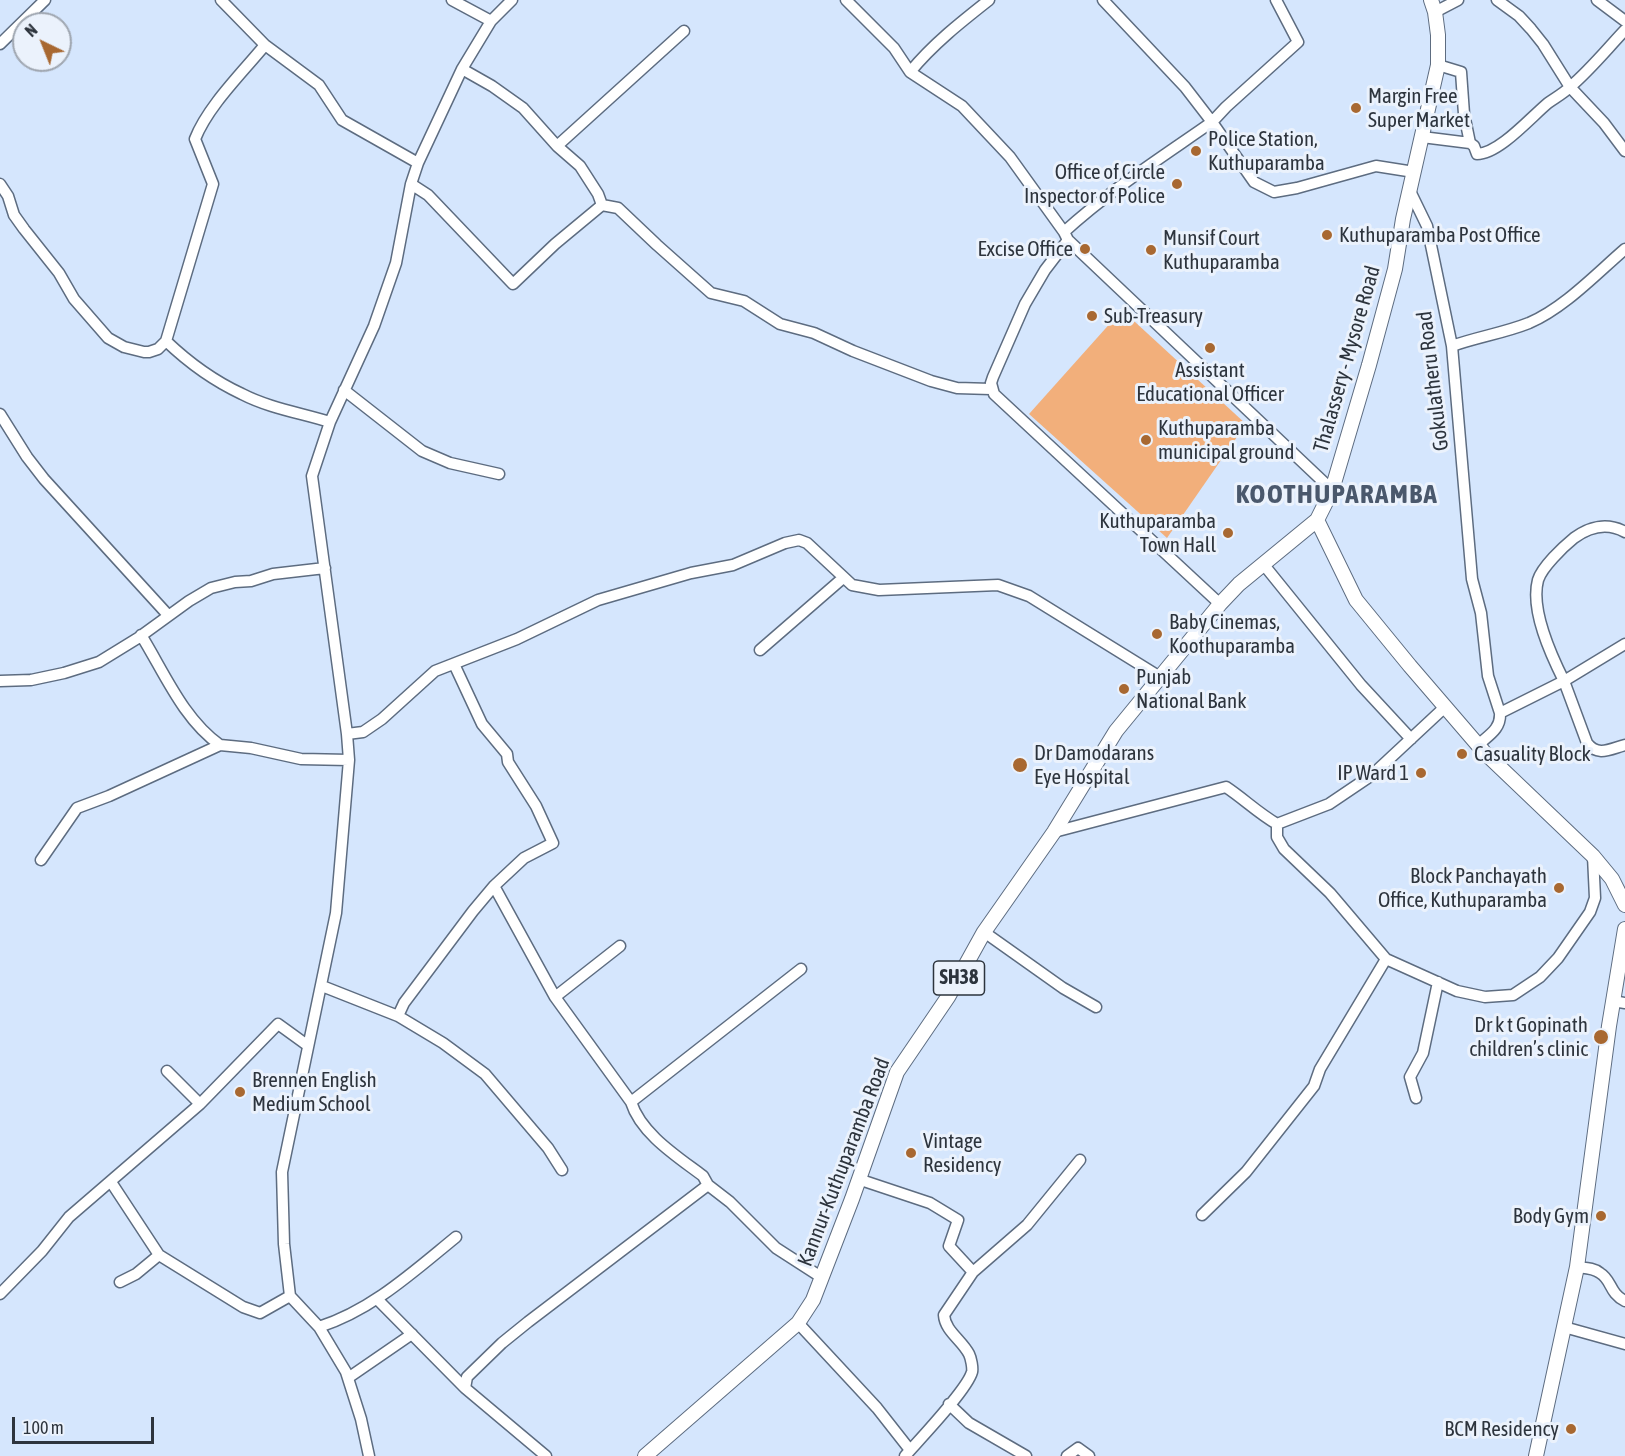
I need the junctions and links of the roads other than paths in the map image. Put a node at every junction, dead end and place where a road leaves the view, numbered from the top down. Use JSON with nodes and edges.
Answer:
{"nodes":[{"id":1,"x":45,"y":0,"type":"edge"},
{"id":2,"x":221,"y":0,"type":"edge"},
{"id":3,"x":452,"y":0,"type":"edge"},
{"id":4,"x":512,"y":0,"type":"edge"},
{"id":5,"x":846,"y":0,"type":"edge"},
{"id":6,"x":989,"y":0,"type":"edge"},
{"id":7,"x":1103,"y":0,"type":"edge"},
{"id":8,"x":1276,"y":0,"type":"edge"},
{"id":9,"x":1458,"y":0,"type":"edge"},
{"id":10,"x":1497,"y":0,"type":"edge"},
{"id":11,"x":1597,"y":0,"type":"edge"},
{"id":12,"x":1433,"y":6,"type":"edge"},
{"id":13,"x":491,"y":21,"type":"junction"},
{"id":14,"x":1625,"y":21,"type":"edge"},
{"id":15,"x":1625,"y":30,"type":"edge"},
{"id":16,"x":684,"y":32,"type":"dead end"},
{"id":17,"x":0,"y":44,"type":"edge"},
{"id":18,"x":265,"y":45,"type":"junction"},
{"id":19,"x":1438,"y":65,"type":"junction"},
{"id":20,"x":462,"y":69,"type":"junction"},
{"id":21,"x":910,"y":72,"type":"junction"},
{"id":22,"x":1570,"y":87,"type":"junction"},
{"id":23,"x":1212,"y":122,"type":"junction"},
{"id":24,"x":1422,"y":137,"type":"junction"},
{"id":25,"x":1470,"y":143,"type":"junction"},
{"id":26,"x":557,"y":146,"type":"junction"},
{"id":27,"x":1625,"y":151,"type":"edge"},
{"id":28,"x":418,"y":163,"type":"junction"},
{"id":29,"x":1414,"y":172,"type":"junction"},
{"id":30,"x":411,"y":183,"type":"junction"},
{"id":31,"x":0,"y":184,"type":"edge"},
{"id":32,"x":1410,"y":191,"type":"junction"},
{"id":33,"x":602,"y":205,"type":"junction"},
{"id":34,"x":1066,"y":236,"type":"junction"},
{"id":35,"x":1625,"y":249,"type":"edge"},
{"id":36,"x":166,"y":341,"type":"junction"},
{"id":37,"x":1452,"y":346,"type":"junction"},
{"id":38,"x":991,"y":388,"type":"junction"},
{"id":39,"x":344,"y":390,"type":"junction"},
{"id":40,"x":0,"y":414,"type":"edge"},
{"id":41,"x":330,"y":422,"type":"junction"},
{"id":42,"x":499,"y":474,"type":"dead end"},
{"id":43,"x":1332,"y":490,"type":"junction"},
{"id":44,"x":1317,"y":520,"type":"junction"},
{"id":45,"x":1625,"y":532,"type":"edge"},
{"id":46,"x":1264,"y":565,"type":"junction"},
{"id":47,"x":325,"y":567,"type":"junction"},
{"id":48,"x":843,"y":578,"type":"junction"},
{"id":49,"x":1220,"y":604,"type":"junction"},
{"id":50,"x":168,"y":615,"type":"junction"},
{"id":51,"x":141,"y":635,"type":"junction"},
{"id":52,"x":1625,"y":644,"type":"edge"},
{"id":53,"x":760,"y":650,"type":"dead end"},
{"id":54,"x":454,"y":664,"type":"junction"},
{"id":55,"x":1160,"y":677,"type":"junction"},
{"id":56,"x":0,"y":681,"type":"edge"},
{"id":57,"x":1564,"y":681,"type":"junction"},
{"id":58,"x":1445,"y":707,"type":"junction"},
{"id":59,"x":1500,"y":713,"type":"junction"},
{"id":60,"x":347,"y":734,"type":"junction"},
{"id":61,"x":1411,"y":739,"type":"junction"},
{"id":62,"x":220,"y":745,"type":"junction"},
{"id":63,"x":1478,"y":745,"type":"junction"},
{"id":64,"x":1625,"y":745,"type":"edge"},
{"id":65,"x":349,"y":760,"type":"junction"},
{"id":66,"x":1277,"y":824,"type":"junction"},
{"id":67,"x":1054,"y":832,"type":"junction"},
{"id":68,"x":1593,"y":856,"type":"junction"},
{"id":69,"x":41,"y":860,"type":"dead end"},
{"id":70,"x":494,"y":886,"type":"junction"},
{"id":71,"x":1625,"y":905,"type":"edge"},
{"id":72,"x":1625,"y":929,"type":"edge"},
{"id":73,"x":984,"y":932,"type":"junction"},
{"id":74,"x":620,"y":946,"type":"dead end"},
{"id":75,"x":1386,"y":959,"type":"junction"},
{"id":76,"x":801,"y":969,"type":"dead end"},
{"id":77,"x":1438,"y":982,"type":"junction"},
{"id":78,"x":322,"y":986,"type":"junction"},
{"id":79,"x":555,"y":997,"type":"junction"},
{"id":80,"x":1619,"y":1002,"type":"edge"},
{"id":81,"x":1096,"y":1007,"type":"dead end"},
{"id":82,"x":398,"y":1016,"type":"junction"},
{"id":83,"x":307,"y":1045,"type":"junction"},
{"id":84,"x":167,"y":1071,"type":"dead end"},
{"id":85,"x":1416,"y":1098,"type":"dead end"},
{"id":86,"x":631,"y":1102,"type":"junction"},
{"id":87,"x":200,"y":1104,"type":"junction"},
{"id":88,"x":1080,"y":1160,"type":"dead end"},
{"id":89,"x":562,"y":1170,"type":"dead end"},
{"id":90,"x":858,"y":1179,"type":"junction"},
{"id":91,"x":111,"y":1182,"type":"junction"},
{"id":92,"x":708,"y":1185,"type":"junction"},
{"id":93,"x":1202,"y":1215,"type":"dead end"},
{"id":94,"x":456,"y":1237,"type":"dead end"},
{"id":95,"x":159,"y":1255,"type":"junction"},
{"id":96,"x":1577,"y":1267,"type":"junction"},
{"id":97,"x":973,"y":1272,"type":"junction"},
{"id":98,"x":821,"y":1277,"type":"junction"},
{"id":99,"x":120,"y":1282,"type":"dead end"},
{"id":100,"x":0,"y":1294,"type":"edge"},
{"id":101,"x":290,"y":1296,"type":"junction"},
{"id":102,"x":377,"y":1299,"type":"junction"},
{"id":103,"x":1625,"y":1301,"type":"edge"},
{"id":104,"x":798,"y":1323,"type":"junction"},
{"id":105,"x":319,"y":1327,"type":"junction"},
{"id":106,"x":1564,"y":1327,"type":"junction"},
{"id":107,"x":412,"y":1334,"type":"junction"},
{"id":108,"x":1625,"y":1344,"type":"edge"},
{"id":109,"x":348,"y":1378,"type":"junction"},
{"id":110,"x":465,"y":1388,"type":"junction"},
{"id":111,"x":949,"y":1404,"type":"junction"},
{"id":112,"x":908,"y":1453,"type":"edge"},
{"id":113,"x":369,"y":1456,"type":"edge"},
{"id":114,"x":546,"y":1456,"type":"edge"},
{"id":115,"x":645,"y":1456,"type":"edge"},
{"id":116,"x":1026,"y":1456,"type":"edge"},
{"id":117,"x":1067,"y":1456,"type":"edge"},
{"id":118,"x":1089,"y":1456,"type":"edge"},
{"id":119,"x":1536,"y":1456,"type":"edge"}],
"edges":[{"from":1,"to":17,"type":"street"},
{"from":2,"to":18,"type":"street"},
{"from":3,"to":13,"type":"street"},
{"from":4,"to":13,"type":"street"},
{"from":5,"to":21,"type":"street"},
{"from":6,"to":21,"type":"street"},
{"from":7,"to":23,"type":"street"},
{"from":8,"to":23,"type":"street"},
{"from":9,"to":12,"type":"street"},
{"from":10,"to":22,"type":"street"},
{"from":11,"to":14,"type":"street"},
{"from":12,"to":19,"type":"main road","name":"Thalassery - Mysore Road"},
{"from":13,"to":20,"type":"street"},
{"from":15,"to":22,"type":"street"},
{"from":16,"to":26,"type":"street"},
{"from":18,"to":28,"type":"street"},
{"from":18,"to":36,"type":"street"},
{"from":19,"to":24,"type":"main road","name":"Thalassery - Mysore Road"},
{"from":19,"to":25,"type":"street"},
{"from":20,"to":26,"type":"street"},
{"from":20,"to":28,"type":"street"},
{"from":21,"to":34,"type":"street"},
{"from":22,"to":25,"type":"street"},
{"from":22,"to":27,"type":"street"},
{"from":23,"to":29,"type":"street"},
{"from":23,"to":34,"type":"street"},
{"from":24,"to":25,"type":"street"},
{"from":24,"to":29,"type":"main road","name":"Thalassery - Mysore Road"},
{"from":26,"to":33,"type":"street"},
{"from":28,"to":30,"type":"street"},
{"from":29,"to":32,"type":"main road","name":"Thalassery - Mysore Road"},
{"from":30,"to":33,"type":"street"},
{"from":30,"to":39,"type":"street"},
{"from":31,"to":36,"type":"street"},
{"from":32,"to":37,"type":"street","name":"Gokulatheru Road"},
{"from":32,"to":43,"type":"main road","name":"Thalassery - Mysore Road"},
{"from":33,"to":38,"type":"street"},
{"from":34,"to":38,"type":"street"},
{"from":34,"to":43,"type":"street"},
{"from":35,"to":37,"type":"street"},
{"from":36,"to":41,"type":"street"},
{"from":37,"to":59,"type":"street","name":"Gokulatheru Road"},
{"from":38,"to":49,"type":"street"},
{"from":39,"to":41,"type":"street"},
{"from":39,"to":42,"type":"street"},
{"from":40,"to":50,"type":"street"},
{"from":41,"to":47,"type":"street"},
{"from":43,"to":44,"type":"main road","name":"Thalassery - Mysore Road"},
{"from":44,"to":46,"type":"main road","name":"Kannur-Kuthuparamba Road","number":"SH38"},
{"from":44,"to":58,"type":"main road"},
{"from":45,"to":57,"type":"street"},
{"from":46,"to":49,"type":"main road","name":"Kannur-Kuthuparamba Road","number":"SH38"},
{"from":46,"to":61,"type":"street"},
{"from":47,"to":50,"type":"street"},
{"from":47,"to":60,"type":"street"},
{"from":48,"to":53,"type":"street"},
{"from":48,"to":54,"type":"street"},
{"from":48,"to":55,"type":"street"},
{"from":49,"to":55,"type":"main road","name":"Kannur-Kuthuparamba Road","number":"SH38"},
{"from":50,"to":51,"type":"street"},
{"from":51,"to":56,"type":"street"},
{"from":51,"to":62,"type":"street"},
{"from":52,"to":57,"type":"street"},
{"from":54,"to":60,"type":"street"},
{"from":54,"to":70,"type":"street"},
{"from":55,"to":67,"type":"main road","name":"Kannur-Kuthuparamba Road","number":"SH38"},
{"from":57,"to":59,"type":"street"},
{"from":57,"to":64,"type":"street"},
{"from":58,"to":61,"type":"street"},
{"from":58,"to":63,"type":"main road"},
{"from":59,"to":63,"type":"street"},
{"from":60,"to":65,"type":"street"},
{"from":61,"to":66,"type":"street"},
{"from":62,"to":65,"type":"street"},
{"from":62,"to":69,"type":"street"},
{"from":63,"to":68,"type":"main road"},
{"from":65,"to":78,"type":"street"},
{"from":66,"to":67,"type":"street"},
{"from":66,"to":75,"type":"street"},
{"from":67,"to":73,"type":"main road","name":"Kannur-Kuthuparamba Road","number":"SH38"},
{"from":68,"to":71,"type":"main road"},
{"from":68,"to":77,"type":"street"},
{"from":70,"to":79,"type":"street"},
{"from":70,"to":82,"type":"street"},
{"from":72,"to":80,"type":"main road"},
{"from":73,"to":81,"type":"street"},
{"from":73,"to":90,"type":"main road","name":"Kannur-Kuthuparamba Road","number":"SH38"},
{"from":74,"to":79,"type":"street"},
{"from":75,"to":77,"type":"street"},
{"from":75,"to":93,"type":"street"},
{"from":76,"to":86,"type":"street"},
{"from":77,"to":85,"type":"street"},
{"from":78,"to":82,"type":"street"},
{"from":78,"to":83,"type":"street"},
{"from":79,"to":86,"type":"street"},
{"from":80,"to":96,"type":"main road"},
{"from":82,"to":89,"type":"street"},
{"from":83,"to":87,"type":"street"},
{"from":83,"to":101,"type":"street"},
{"from":84,"to":87,"type":"street"},
{"from":86,"to":92,"type":"street"},
{"from":87,"to":91,"type":"street"},
{"from":88,"to":97,"type":"street"},
{"from":90,"to":97,"type":"street"},
{"from":90,"to":98,"type":"main road","name":"Kannur-Kuthuparamba Road","number":"SH38"},
{"from":91,"to":95,"type":"street"},
{"from":91,"to":100,"type":"street"},
{"from":92,"to":98,"type":"street"},
{"from":92,"to":110,"type":"street"},
{"from":94,"to":102,"type":"street"},
{"from":95,"to":99,"type":"street"},
{"from":95,"to":101,"type":"street"},
{"from":96,"to":103,"type":"street"},
{"from":96,"to":106,"type":"main road"},
{"from":97,"to":111,"type":"street"},
{"from":98,"to":104,"type":"main road","name":"Kannur-Kuthuparamba Road","number":"SH38"},
{"from":101,"to":105,"type":"street"},
{"from":102,"to":105,"type":"street"},
{"from":102,"to":107,"type":"street"},
{"from":104,"to":112,"type":"street"},
{"from":104,"to":115,"type":"main road","name":"Kannur-Kuthuparamba Road","number":"SH38"},
{"from":105,"to":109,"type":"street"},
{"from":106,"to":108,"type":"street"},
{"from":106,"to":119,"type":"main road"},
{"from":107,"to":109,"type":"street"},
{"from":107,"to":110,"type":"street"},
{"from":109,"to":113,"type":"street"},
{"from":110,"to":114,"type":"street"},
{"from":111,"to":112,"type":"street"},
{"from":111,"to":116,"type":"street"},
{"from":117,"to":118,"type":"street"}]}
